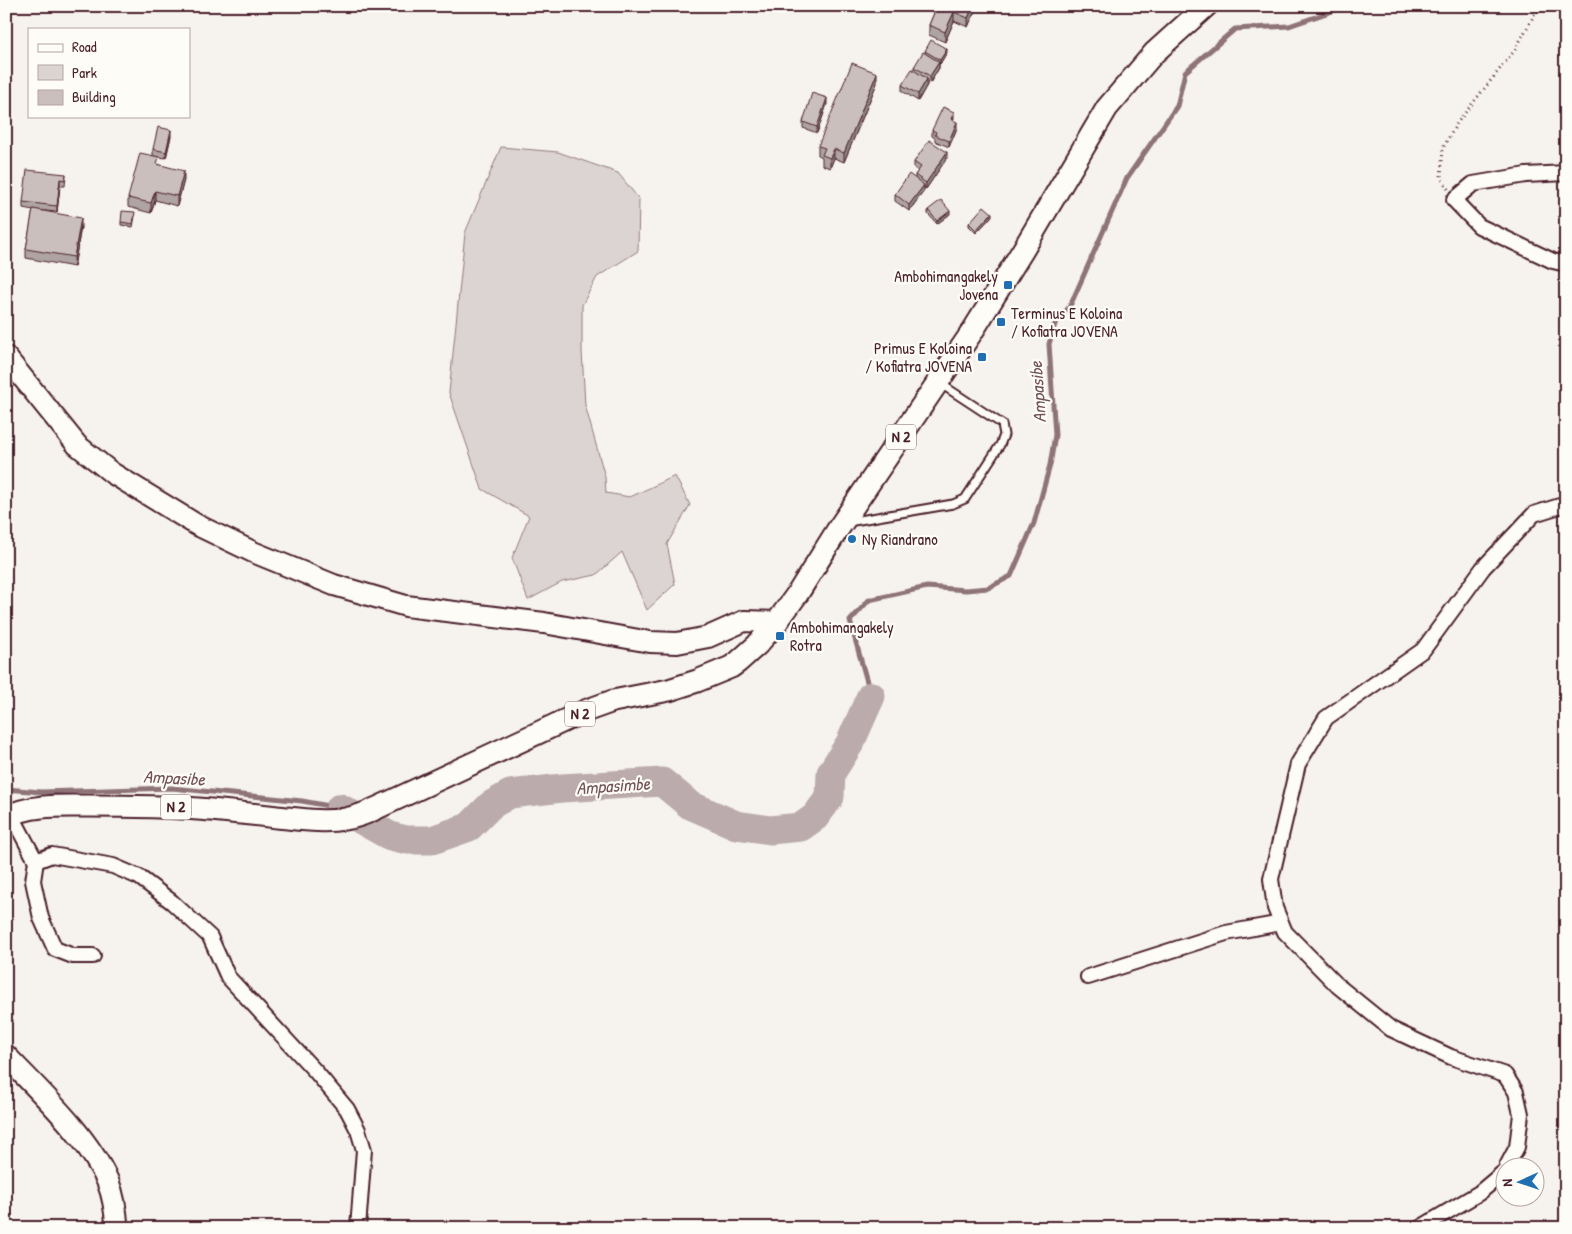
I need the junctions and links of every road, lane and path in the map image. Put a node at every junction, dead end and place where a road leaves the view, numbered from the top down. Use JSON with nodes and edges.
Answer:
{"nodes":[{"id":1,"x":1206,"y":6,"type":"edge"},
{"id":2,"x":1539,"y":6,"type":"edge"},
{"id":3,"x":1566,"y":173,"type":"edge"},
{"id":4,"x":1454,"y":200,"type":"junction"},
{"id":5,"x":1566,"y":264,"type":"edge"},
{"id":6,"x":6,"y":357,"type":"edge"},
{"id":7,"x":938,"y":382,"type":"junction"},
{"id":8,"x":1566,"y":504,"type":"edge"},
{"id":9,"x":843,"y":523,"type":"junction"},
{"id":10,"x":777,"y":622,"type":"junction"},
{"id":11,"x":9,"y":816,"type":"edge"},
{"id":12,"x":36,"y":860,"type":"junction"},
{"id":13,"x":1282,"y":923,"type":"junction"},
{"id":14,"x":93,"y":956,"type":"dead end"},
{"id":15,"x":1088,"y":977,"type":"dead end"},
{"id":16,"x":6,"y":1056,"type":"edge"},
{"id":17,"x":1512,"y":1156,"type":"edge"},
{"id":18,"x":1494,"y":1180,"type":"edge"},
{"id":19,"x":117,"y":1228,"type":"edge"},
{"id":20,"x":358,"y":1228,"type":"edge"},
{"id":21,"x":1420,"y":1228,"type":"edge"}],
"edges":[{"from":1,"to":7,"type":"main road","number":"N 2"},
{"from":2,"to":4,"type":"path"},
{"from":3,"to":4,"type":"street"},
{"from":4,"to":5,"type":"street"},
{"from":6,"to":10,"type":"street"},
{"from":7,"to":9,"type":"main road","number":"N 2"},
{"from":7,"to":9,"type":"lane"},
{"from":8,"to":13,"type":"street"},
{"from":9,"to":10,"type":"main road","number":"N 2"},
{"from":10,"to":11,"type":"main road","number":"N 2"},
{"from":11,"to":12,"type":"street"},
{"from":12,"to":14,"type":"street"},
{"from":12,"to":20,"type":"street"},
{"from":13,"to":15,"type":"street"},
{"from":13,"to":17,"type":"street"},
{"from":16,"to":19,"type":"main road"},
{"from":18,"to":21,"type":"street"}]}
